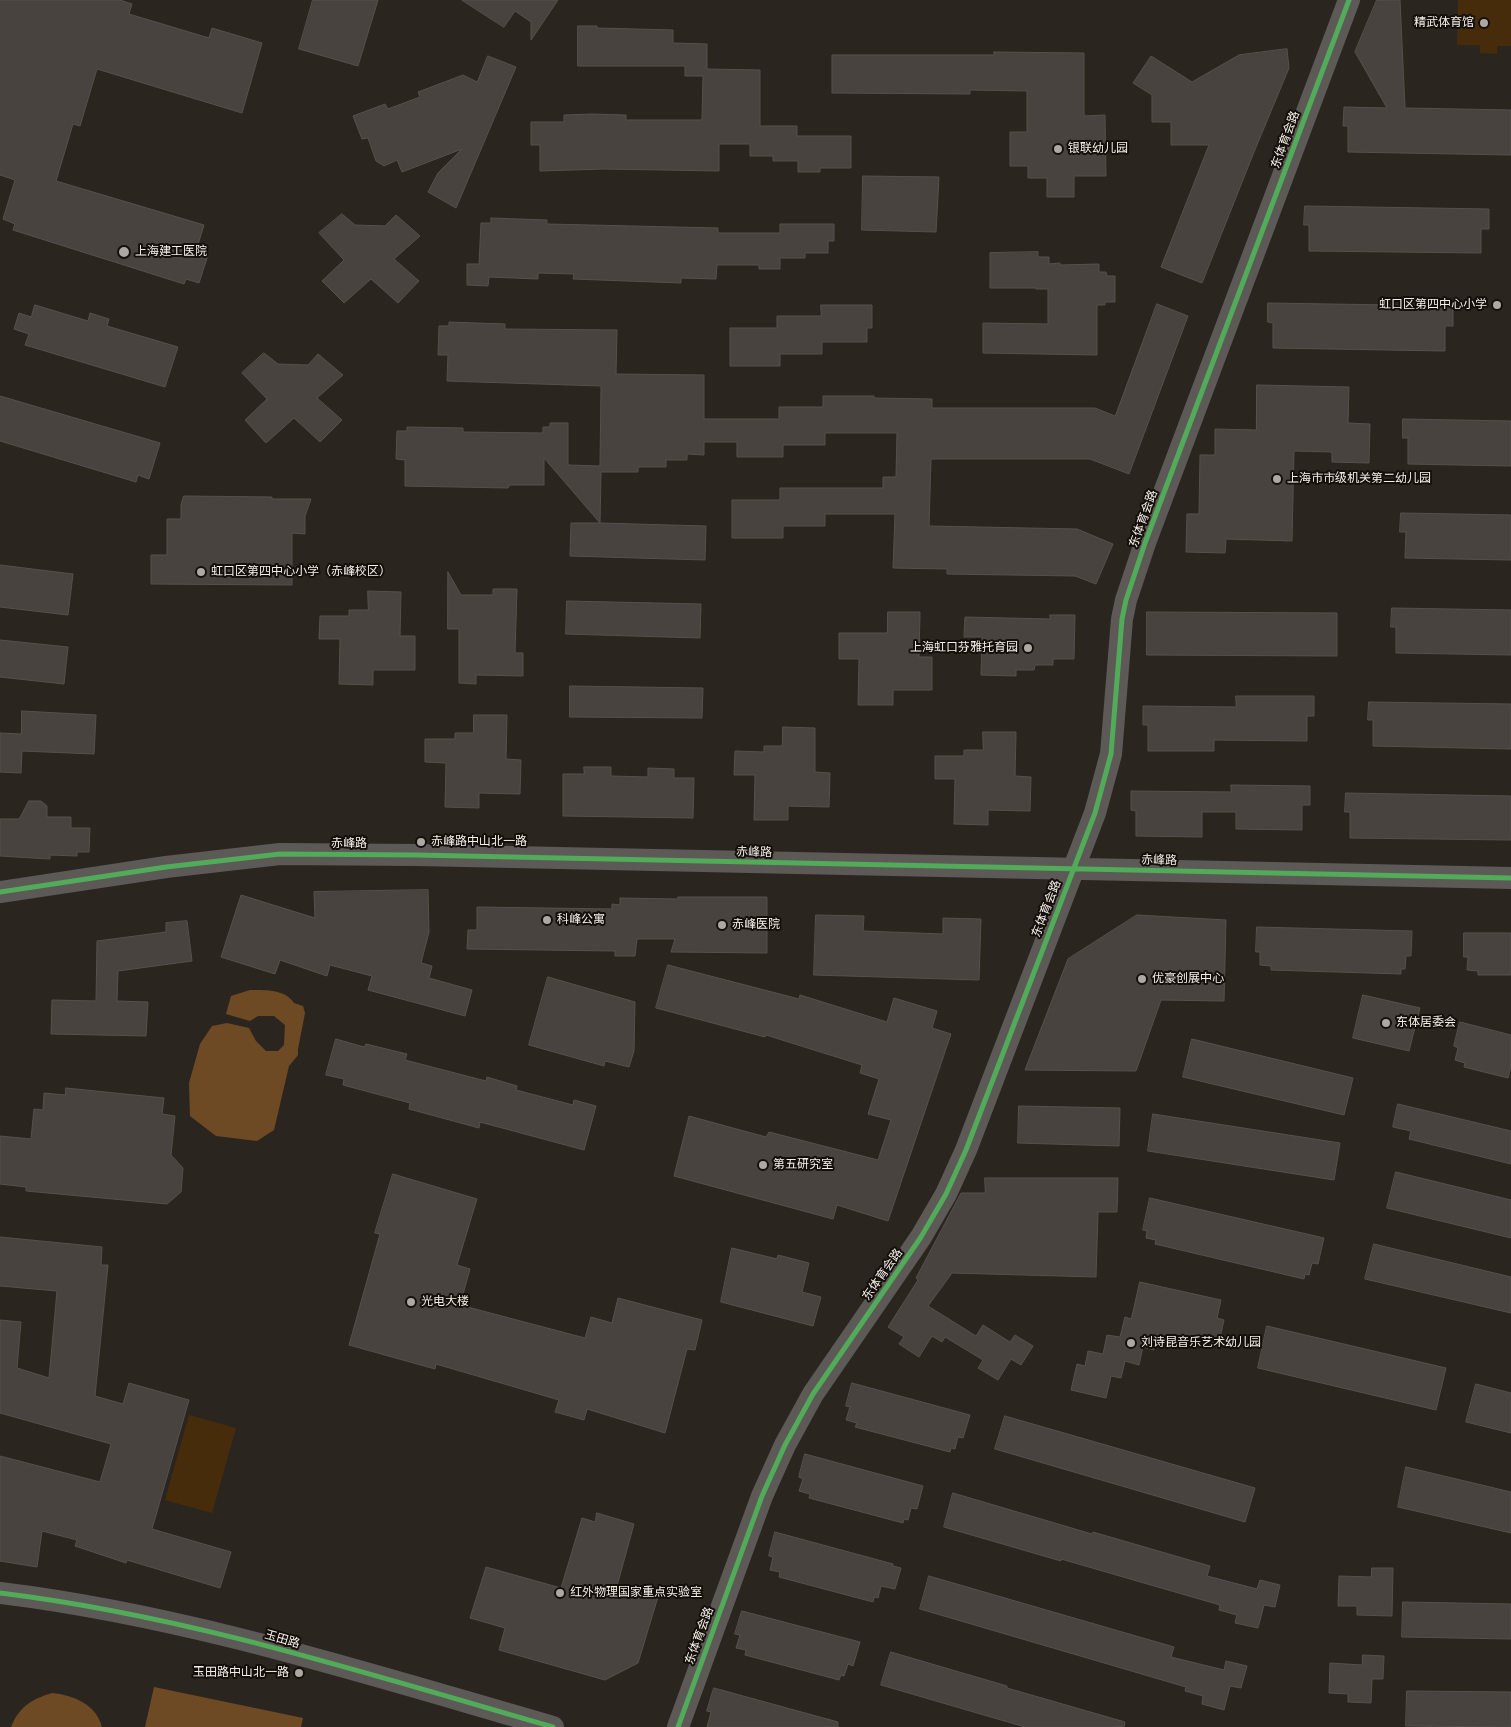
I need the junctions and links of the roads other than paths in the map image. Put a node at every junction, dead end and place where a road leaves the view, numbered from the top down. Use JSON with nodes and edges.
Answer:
{"nodes":[{"id":1,"x":1349,"y":0,"type":"edge"},
{"id":2,"x":1074,"y":869,"type":"junction"},
{"id":3,"x":1511,"y":878,"type":"edge"},
{"id":4,"x":0,"y":892,"type":"edge"},
{"id":5,"x":0,"y":1594,"type":"edge"},
{"id":6,"x":553,"y":1727,"type":"edge"},
{"id":7,"x":678,"y":1727,"type":"edge"}],
"edges":[{"from":1,"to":2,"type":"street","name":"东体育会路"},
{"from":2,"to":3,"type":"street","name":"赤峰路"},
{"from":2,"to":4,"type":"street","name":"赤峰路"},
{"from":2,"to":7,"type":"street","name":"东体育会路"},
{"from":5,"to":6,"type":"street","name":"玉田路"}]}
